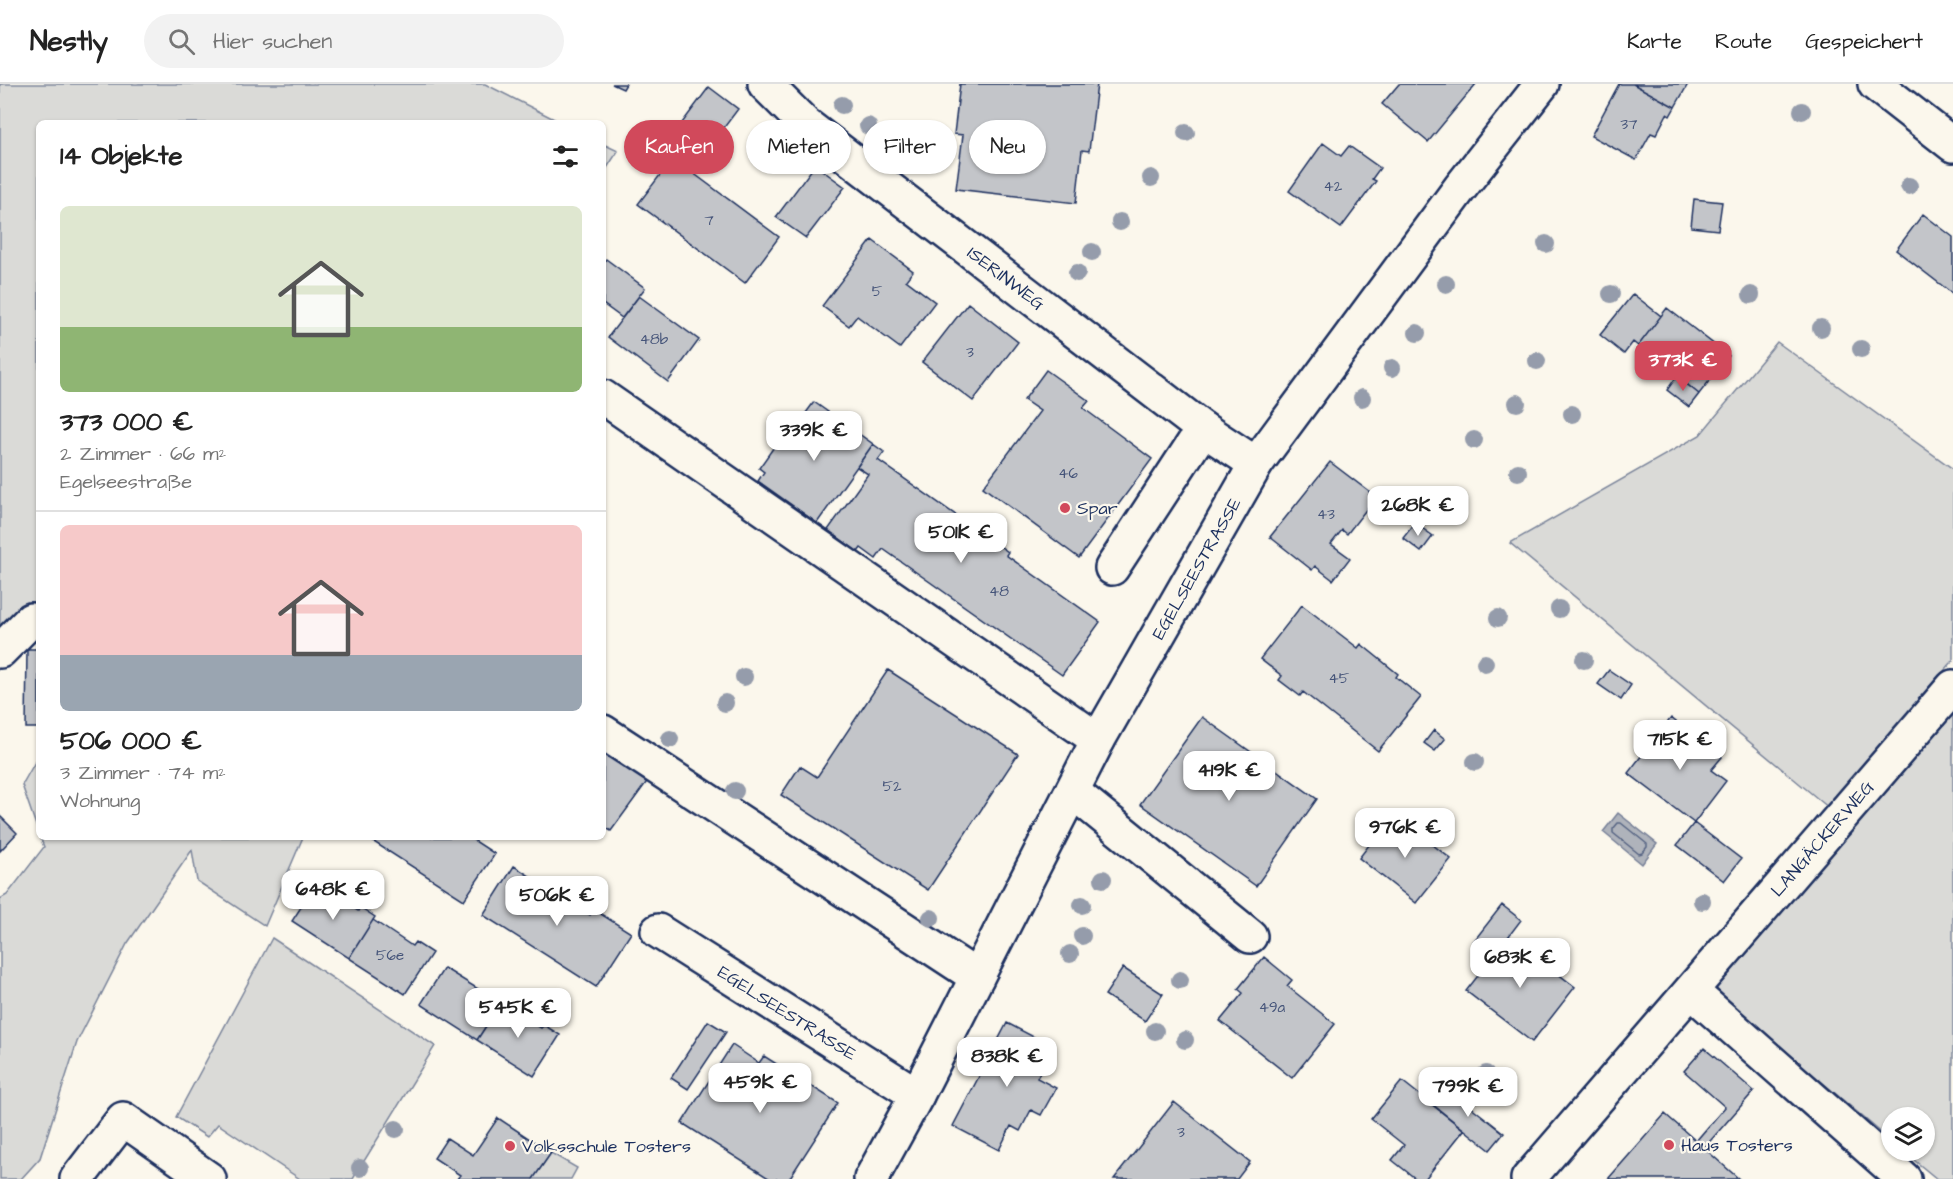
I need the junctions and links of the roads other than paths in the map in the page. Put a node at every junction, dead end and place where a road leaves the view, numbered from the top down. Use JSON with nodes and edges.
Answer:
{"nodes":[{"id":1,"x":765,"y":84,"type":"edge"},
{"id":2,"x":1542,"y":84,"type":"edge"},
{"id":3,"x":1875,"y":84,"type":"edge"},
{"id":4,"x":1953,"y":145,"type":"edge"},
{"id":5,"x":606,"y":399,"type":"edge"},
{"id":6,"x":1203,"y":429,"type":"junction"},
{"id":7,"x":1256,"y":464,"type":"junction"},
{"id":8,"x":1112,"y":568,"type":"dead end"},
{"id":9,"x":31,"y":620,"type":"dead end"},
{"id":10,"x":0,"y":651,"type":"edge"},
{"id":11,"x":1953,"y":687,"type":"edge"},
{"id":12,"x":606,"y":734,"type":"edge"},
{"id":13,"x":1098,"y":740,"type":"junction"},
{"id":14,"x":1073,"y":792,"type":"junction"},
{"id":15,"x":658,"y":931,"type":"dead end"},
{"id":16,"x":1250,"y":936,"type":"dead end"},
{"id":17,"x":977,"y":977,"type":"junction"},
{"id":18,"x":1691,"y":991,"type":"junction"},
{"id":19,"x":917,"y":1095,"type":"junction"},
{"id":20,"x":77,"y":1179,"type":"edge"},
{"id":21,"x":209,"y":1179,"type":"edge"},
{"id":22,"x":871,"y":1179,"type":"edge"},
{"id":23,"x":1528,"y":1179,"type":"edge"},
{"id":24,"x":1904,"y":1179,"type":"edge"}],
"edges":[{"from":1,"to":6,"type":"street","name":"ISERINWEG"},
{"from":2,"to":7,"type":"street","name":"EGELSEESTRASSE"},
{"from":3,"to":4,"type":"street"},
{"from":5,"to":13,"type":"street"},
{"from":6,"to":7,"type":"street","name":"ISERINWEG"},
{"from":6,"to":8,"type":"street"},
{"from":7,"to":13,"type":"street","name":"EGELSEESTRASSE"},
{"from":9,"to":10,"type":"street"},
{"from":11,"to":18,"type":"street","name":"LANGÄCKERWEG"},
{"from":12,"to":17,"type":"street"},
{"from":13,"to":14,"type":"street","name":"EGELSEESTRASSE"},
{"from":14,"to":16,"type":"street"},
{"from":14,"to":17,"type":"street","name":"EGELSEESTRASSE"},
{"from":15,"to":19,"type":"street","name":"EGELSEESTRASSE"},
{"from":17,"to":19,"type":"street","name":"EGELSEESTRASSE"},
{"from":18,"to":23,"type":"street","name":"LANGÄCKERWEG"},
{"from":18,"to":24,"type":"street"},
{"from":19,"to":22,"type":"street","name":"EGELSEESTRASSE"},
{"from":20,"to":21,"type":"street"}]}
